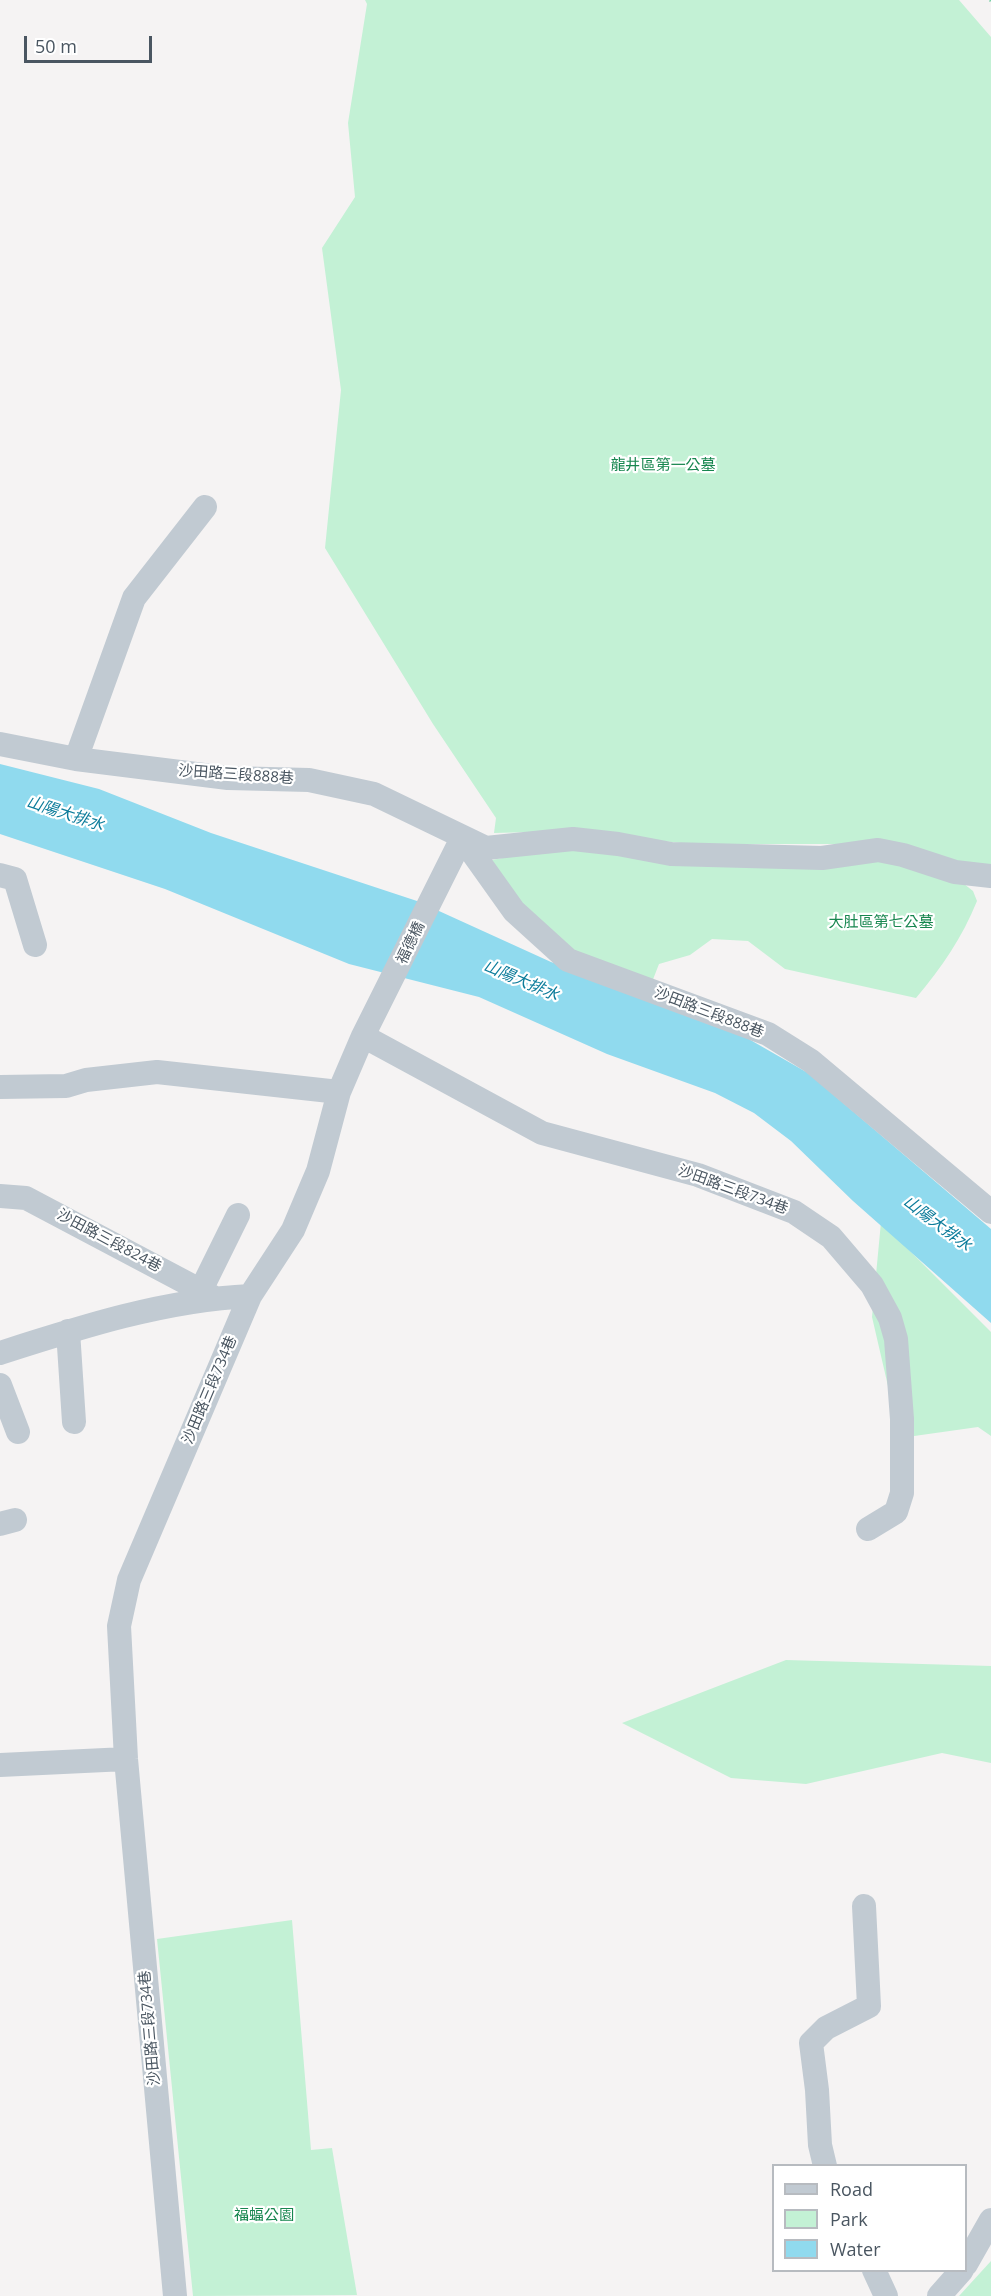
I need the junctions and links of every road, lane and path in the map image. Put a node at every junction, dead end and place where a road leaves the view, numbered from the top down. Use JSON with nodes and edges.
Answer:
{"nodes":[{"id":1,"x":205,"y":507,"type":"dead end"},
{"id":2,"x":0,"y":744,"type":"edge"},
{"id":3,"x":76,"y":759,"type":"junction"},
{"id":4,"x":462,"y":838,"type":"junction"},
{"id":5,"x":0,"y":875,"type":"edge"},
{"id":6,"x":991,"y":876,"type":"edge"},
{"id":7,"x":35,"y":945,"type":"dead end"},
{"id":8,"x":388,"y":990,"type":"joint"},
{"id":9,"x":363,"y":1036,"type":"junction"},
{"id":10,"x":0,"y":1087,"type":"edge"},
{"id":11,"x":339,"y":1092,"type":"junction"},
{"id":12,"x":0,"y":1196,"type":"edge"},
{"id":13,"x":991,"y":1212,"type":"edge"},
{"id":14,"x":238,"y":1215,"type":"dead end"},
{"id":15,"x":208,"y":1294,"type":"junction"},
{"id":16,"x":250,"y":1296,"type":"junction"},
{"id":17,"x":68,"y":1331,"type":"junction"},
{"id":18,"x":0,"y":1353,"type":"edge"},
{"id":19,"x":0,"y":1384,"type":"edge"},
{"id":20,"x":74,"y":1422,"type":"dead end"},
{"id":21,"x":18,"y":1432,"type":"dead end"},
{"id":22,"x":868,"y":1529,"type":"dead end"},
{"id":23,"x":126,"y":1759,"type":"junction"},
{"id":24,"x":0,"y":1765,"type":"edge"},
{"id":25,"x":864,"y":1906,"type":"dead end"},
{"id":26,"x":825,"y":2164,"type":"edge"},
{"id":27,"x":991,"y":2220,"type":"edge"},
{"id":28,"x":967,"y":2262,"type":"edge"},
{"id":29,"x":874,"y":2272,"type":"edge"},
{"id":30,"x":961,"y":2272,"type":"edge"},
{"id":31,"x":175,"y":2296,"type":"edge"},
{"id":32,"x":886,"y":2296,"type":"edge"},
{"id":33,"x":939,"y":2296,"type":"edge"}],
"edges":[{"from":1,"to":3,"type":"street"},
{"from":2,"to":3,"type":"street","name":"沙田路三段888巷"},
{"from":3,"to":4,"type":"street","name":"沙田路三段888巷"},
{"from":4,"to":6,"type":"street"},
{"from":4,"to":8,"type":"street","name":"福德橋"},
{"from":4,"to":13,"type":"street","name":"沙田路三段888巷"},
{"from":5,"to":7,"type":"street"},
{"from":8,"to":9,"type":"street","name":"沙田路三段734巷"},
{"from":9,"to":11,"type":"street","name":"沙田路三段734巷"},
{"from":9,"to":22,"type":"street","name":"沙田路三段734巷"},
{"from":10,"to":11,"type":"street"},
{"from":11,"to":16,"type":"street","name":"沙田路三段734巷"},
{"from":12,"to":15,"type":"street","name":"沙田路三段824巷"},
{"from":14,"to":15,"type":"street"},
{"from":15,"to":16,"type":"street"},
{"from":15,"to":17,"type":"street"},
{"from":16,"to":23,"type":"street","name":"沙田路三段734巷"},
{"from":17,"to":18,"type":"street"},
{"from":17,"to":20,"type":"street"},
{"from":19,"to":21,"type":"street"},
{"from":23,"to":24,"type":"street"},
{"from":23,"to":31,"type":"street","name":"沙田路三段734巷"},
{"from":25,"to":26,"type":"street"},
{"from":27,"to":28,"type":"street"},
{"from":29,"to":32,"type":"street"},
{"from":30,"to":33,"type":"street"}]}
